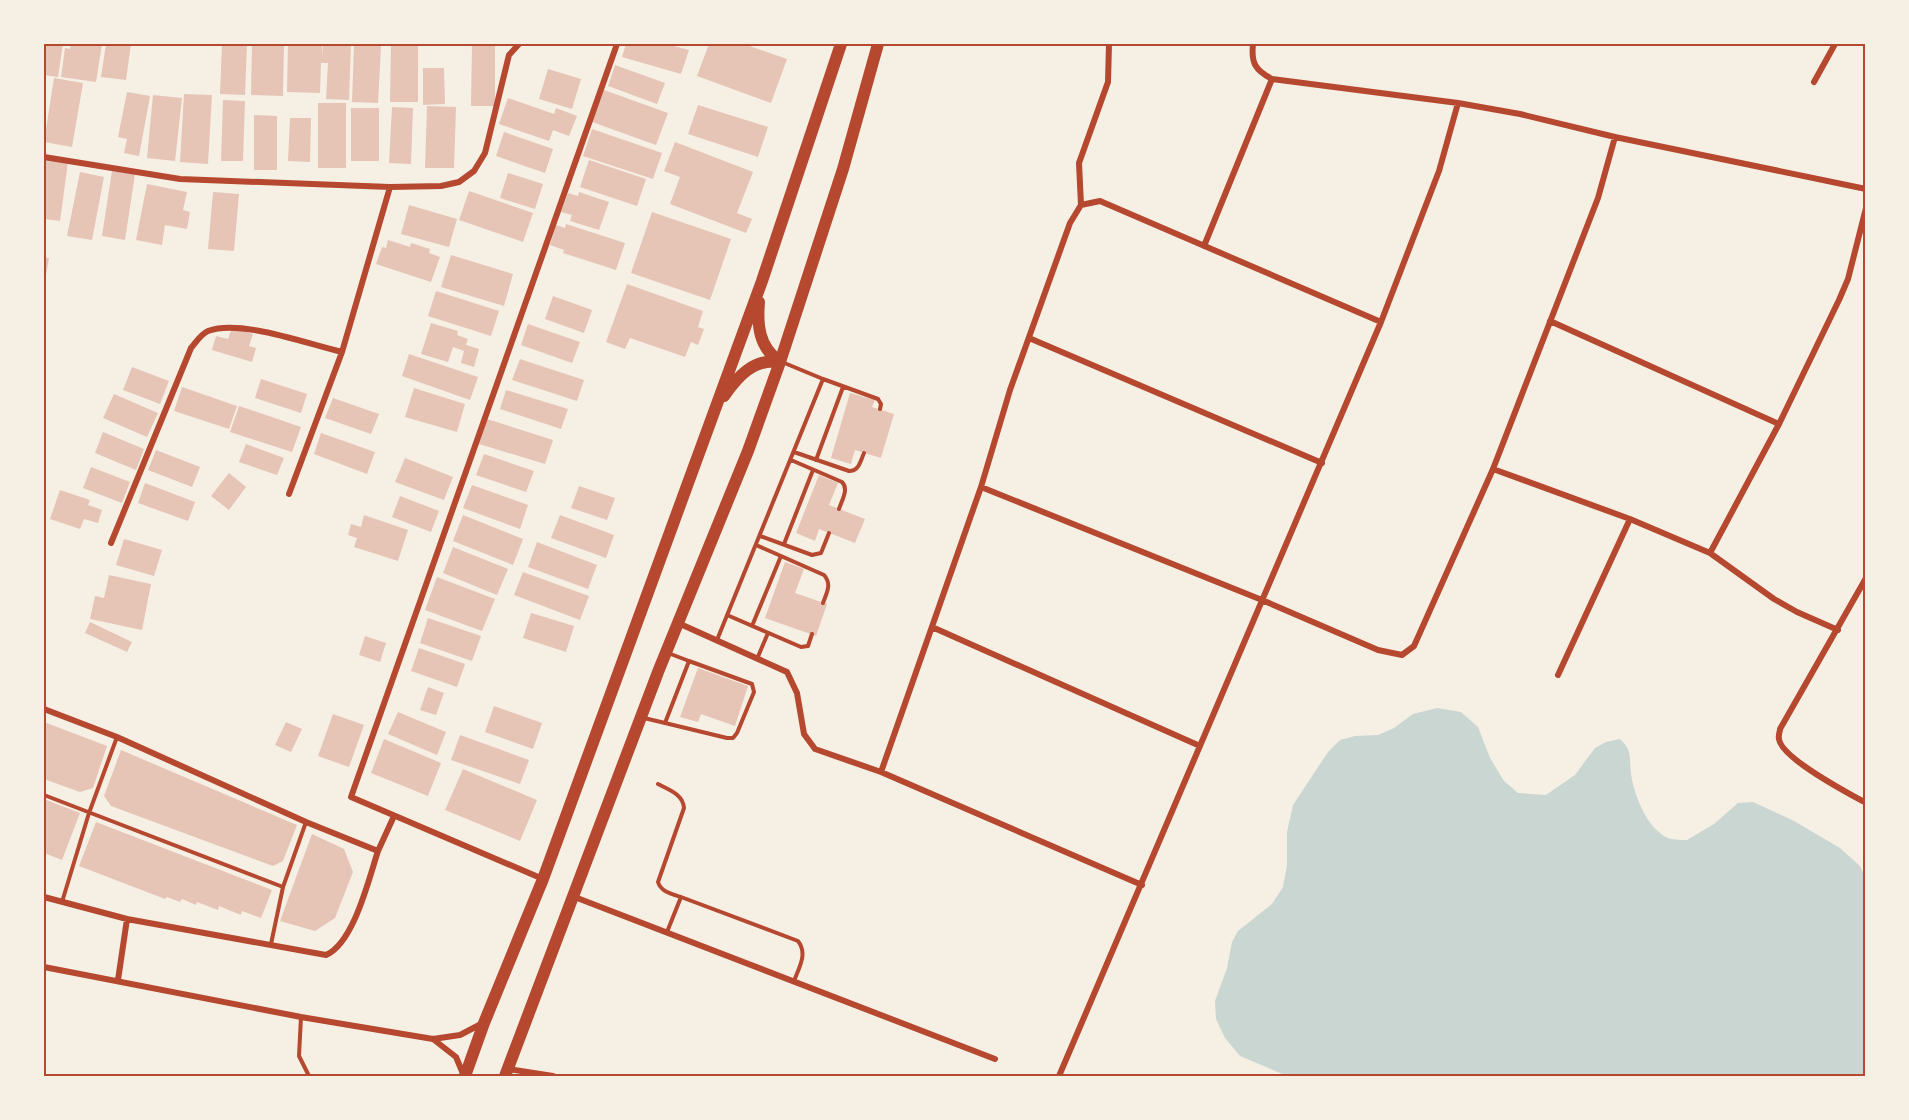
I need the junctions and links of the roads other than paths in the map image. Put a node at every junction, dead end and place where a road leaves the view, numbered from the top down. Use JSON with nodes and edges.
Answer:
{"nodes":[{"id":1,"x":519,"y":44,"type":"edge"},
{"id":2,"x":617,"y":44,"type":"edge"},
{"id":3,"x":841,"y":44,"type":"edge"},
{"id":4,"x":878,"y":44,"type":"edge"},
{"id":5,"x":1108,"y":44,"type":"edge"},
{"id":6,"x":1253,"y":44,"type":"edge"},
{"id":7,"x":1835,"y":44,"type":"edge"},
{"id":8,"x":1272,"y":79,"type":"junction"},
{"id":9,"x":1814,"y":82,"type":"dead end"},
{"id":10,"x":1458,"y":103,"type":"junction"},
{"id":11,"x":1615,"y":137,"type":"junction"},
{"id":12,"x":44,"y":158,"type":"edge"},
{"id":13,"x":390,"y":187,"type":"junction"},
{"id":14,"x":1866,"y":189,"type":"edge"},
{"id":15,"x":1081,"y":204,"type":"junction"},
{"id":16,"x":1866,"y":208,"type":"edge"},
{"id":17,"x":1204,"y":246,"type":"junction"},
{"id":18,"x":762,"y":281,"type":"junction"},
{"id":19,"x":1550,"y":321,"type":"junction"},
{"id":20,"x":1381,"y":322,"type":"junction"},
{"id":21,"x":1029,"y":338,"type":"junction"},
{"id":22,"x":342,"y":352,"type":"junction"},
{"id":23,"x":780,"y":362,"type":"junction"},
{"id":24,"x":823,"y":379,"type":"junction"},
{"id":25,"x":843,"y":387,"type":"junction"},
{"id":26,"x":880,"y":410,"type":"dead end"},
{"id":27,"x":713,"y":413,"type":"junction"},
{"id":28,"x":1779,"y":424,"type":"junction"},
{"id":29,"x":794,"y":452,"type":"junction"},
{"id":30,"x":864,"y":453,"type":"dead end"},
{"id":31,"x":791,"y":460,"type":"junction"},
{"id":32,"x":816,"y":460,"type":"junction"},
{"id":33,"x":1322,"y":463,"type":"junction"},
{"id":34,"x":813,"y":469,"type":"junction"},
{"id":35,"x":1493,"y":469,"type":"junction"},
{"id":36,"x":981,"y":487,"type":"junction"},
{"id":37,"x":289,"y":494,"type":"dead end"},
{"id":38,"x":839,"y":509,"type":"dead end"},
{"id":39,"x":1630,"y":519,"type":"junction"},
{"id":40,"x":829,"y":533,"type":"dead end"},
{"id":41,"x":760,"y":536,"type":"junction"},
{"id":42,"x":111,"y":543,"type":"dead end"},
{"id":43,"x":784,"y":544,"type":"junction"},
{"id":44,"x":756,"y":545,"type":"junction"},
{"id":45,"x":1710,"y":553,"type":"junction"},
{"id":46,"x":781,"y":556,"type":"junction"},
{"id":47,"x":1866,"y":578,"type":"edge"},
{"id":48,"x":1262,"y":600,"type":"junction"},
{"id":49,"x":823,"y":603,"type":"dead end"},
{"id":50,"x":728,"y":615,"type":"junction"},
{"id":51,"x":678,"y":623,"type":"junction"},
{"id":52,"x":752,"y":626,"type":"junction"},
{"id":53,"x":932,"y":627,"type":"junction"},
{"id":54,"x":1838,"y":630,"type":"junction"},
{"id":55,"x":768,"y":633,"type":"junction"},
{"id":56,"x":812,"y":634,"type":"dead end"},
{"id":57,"x":717,"y":640,"type":"junction"},
{"id":58,"x":666,"y":652,"type":"junction"},
{"id":59,"x":757,"y":658,"type":"junction"},
{"id":60,"x":689,"y":661,"type":"junction"},
{"id":61,"x":1558,"y":675,"type":"dead end"},
{"id":62,"x":44,"y":709,"type":"edge"},
{"id":63,"x":640,"y":717,"type":"junction"},
{"id":64,"x":664,"y":723,"type":"junction"},
{"id":65,"x":117,"y":737,"type":"junction"},
{"id":66,"x":1200,"y":746,"type":"junction"},
{"id":67,"x":881,"y":772,"type":"junction"},
{"id":68,"x":658,"y":784,"type":"dead end"},
{"id":69,"x":44,"y":795,"type":"edge"},
{"id":70,"x":1866,"y":803,"type":"edge"},
{"id":71,"x":89,"y":813,"type":"junction"},
{"id":72,"x":393,"y":816,"type":"junction"},
{"id":73,"x":306,"y":822,"type":"junction"},
{"id":74,"x":378,"y":851,"type":"junction"},
{"id":75,"x":543,"y":879,"type":"junction"},
{"id":76,"x":1142,"y":885,"type":"junction"},
{"id":77,"x":283,"y":887,"type":"junction"},
{"id":78,"x":572,"y":896,"type":"junction"},
{"id":79,"x":44,"y":897,"type":"edge"},
{"id":80,"x":681,"y":897,"type":"junction"},
{"id":81,"x":62,"y":902,"type":"junction"},
{"id":82,"x":127,"y":919,"type":"junction"},
{"id":83,"x":667,"y":932,"type":"junction"},
{"id":84,"x":271,"y":944,"type":"junction"},
{"id":85,"x":44,"y":967,"type":"edge"},
{"id":86,"x":118,"y":980,"type":"junction"},
{"id":87,"x":794,"y":981,"type":"junction"},
{"id":88,"x":301,"y":1017,"type":"junction"},
{"id":89,"x":484,"y":1023,"type":"junction"},
{"id":90,"x":433,"y":1039,"type":"junction"},
{"id":91,"x":994,"y":1059,"type":"dead end"},
{"id":92,"x":506,"y":1073,"type":"edge"},
{"id":93,"x":309,"y":1077,"type":"edge"},
{"id":94,"x":464,"y":1077,"type":"edge"},
{"id":95,"x":553,"y":1077,"type":"edge"},
{"id":96,"x":1059,"y":1077,"type":"edge"}],
"edges":[{"from":1,"to":13,"type":"street"},
{"from":2,"to":72,"type":"street"},
{"from":3,"to":18,"type":"main road"},
{"from":4,"to":23,"type":"main road"},
{"from":5,"to":15,"type":"street"},
{"from":6,"to":8,"type":"street"},
{"from":7,"to":9,"type":"street"},
{"from":8,"to":10,"type":"street"},
{"from":8,"to":17,"type":"street"},
{"from":10,"to":11,"type":"street"},
{"from":10,"to":20,"type":"street"},
{"from":11,"to":14,"type":"street"},
{"from":11,"to":19,"type":"street"},
{"from":12,"to":13,"type":"street"},
{"from":13,"to":22,"type":"street"},
{"from":15,"to":17,"type":"street"},
{"from":15,"to":21,"type":"street"},
{"from":16,"to":28,"type":"street"},
{"from":17,"to":20,"type":"street"},
{"from":18,"to":23,"type":"main road"},
{"from":18,"to":27,"type":"main road"},
{"from":19,"to":28,"type":"street"},
{"from":19,"to":35,"type":"street"},
{"from":20,"to":33,"type":"street"},
{"from":21,"to":33,"type":"street"},
{"from":21,"to":36,"type":"street"},
{"from":22,"to":37,"type":"street"},
{"from":22,"to":42,"type":"street"},
{"from":23,"to":24,"type":"lane"},
{"from":23,"to":27,"type":"main road"},
{"from":23,"to":51,"type":"main road"},
{"from":24,"to":25,"type":"lane"},
{"from":24,"to":29,"type":"lane"},
{"from":25,"to":26,"type":"lane"},
{"from":25,"to":32,"type":"lane"},
{"from":27,"to":75,"type":"main road"},
{"from":28,"to":45,"type":"street"},
{"from":29,"to":31,"type":"lane"},
{"from":29,"to":32,"type":"lane"},
{"from":30,"to":32,"type":"lane"},
{"from":31,"to":34,"type":"lane"},
{"from":31,"to":41,"type":"lane"},
{"from":33,"to":48,"type":"street"},
{"from":34,"to":38,"type":"lane"},
{"from":34,"to":43,"type":"lane"},
{"from":35,"to":39,"type":"street"},
{"from":35,"to":48,"type":"street"},
{"from":36,"to":48,"type":"street"},
{"from":36,"to":53,"type":"street"},
{"from":39,"to":45,"type":"street"},
{"from":39,"to":61,"type":"street"},
{"from":40,"to":43,"type":"lane"},
{"from":41,"to":43,"type":"lane"},
{"from":41,"to":44,"type":"lane"},
{"from":44,"to":46,"type":"lane"},
{"from":44,"to":50,"type":"lane"},
{"from":45,"to":54,"type":"street"},
{"from":46,"to":49,"type":"lane"},
{"from":46,"to":52,"type":"lane"},
{"from":47,"to":54,"type":"street"},
{"from":48,"to":66,"type":"street"},
{"from":50,"to":52,"type":"lane"},
{"from":50,"to":57,"type":"lane"},
{"from":51,"to":57,"type":"street"},
{"from":51,"to":58,"type":"main road"},
{"from":52,"to":55,"type":"lane"},
{"from":53,"to":66,"type":"street"},
{"from":53,"to":67,"type":"street"},
{"from":54,"to":70,"type":"street"},
{"from":55,"to":56,"type":"lane"},
{"from":55,"to":59,"type":"lane"},
{"from":57,"to":59,"type":"street"},
{"from":58,"to":60,"type":"lane"},
{"from":58,"to":63,"type":"main road"},
{"from":59,"to":67,"type":"street"},
{"from":60,"to":64,"type":"lane"},
{"from":60,"to":64,"type":"lane"},
{"from":62,"to":65,"type":"street"},
{"from":63,"to":64,"type":"lane"},
{"from":63,"to":78,"type":"main road"},
{"from":65,"to":71,"type":"lane"},
{"from":65,"to":73,"type":"street"},
{"from":66,"to":76,"type":"street"},
{"from":67,"to":76,"type":"street"},
{"from":68,"to":80,"type":"lane"},
{"from":69,"to":71,"type":"lane"},
{"from":71,"to":77,"type":"lane"},
{"from":71,"to":81,"type":"lane"},
{"from":72,"to":74,"type":"street"},
{"from":72,"to":75,"type":"street"},
{"from":73,"to":74,"type":"street"},
{"from":73,"to":77,"type":"lane"},
{"from":74,"to":84,"type":"street"},
{"from":75,"to":89,"type":"main road"},
{"from":76,"to":96,"type":"street"},
{"from":77,"to":84,"type":"lane"},
{"from":78,"to":83,"type":"street"},
{"from":78,"to":92,"type":"main road"},
{"from":79,"to":81,"type":"street"},
{"from":80,"to":83,"type":"lane"},
{"from":80,"to":87,"type":"lane"},
{"from":81,"to":82,"type":"street"},
{"from":82,"to":84,"type":"street"},
{"from":82,"to":86,"type":"street"},
{"from":83,"to":87,"type":"street"},
{"from":85,"to":86,"type":"street"},
{"from":86,"to":88,"type":"street"},
{"from":87,"to":91,"type":"street"},
{"from":88,"to":90,"type":"street"},
{"from":88,"to":93,"type":"lane"},
{"from":89,"to":90,"type":"street"},
{"from":89,"to":94,"type":"main road"},
{"from":90,"to":94,"type":"street"},
{"from":92,"to":95,"type":"street"}]}
